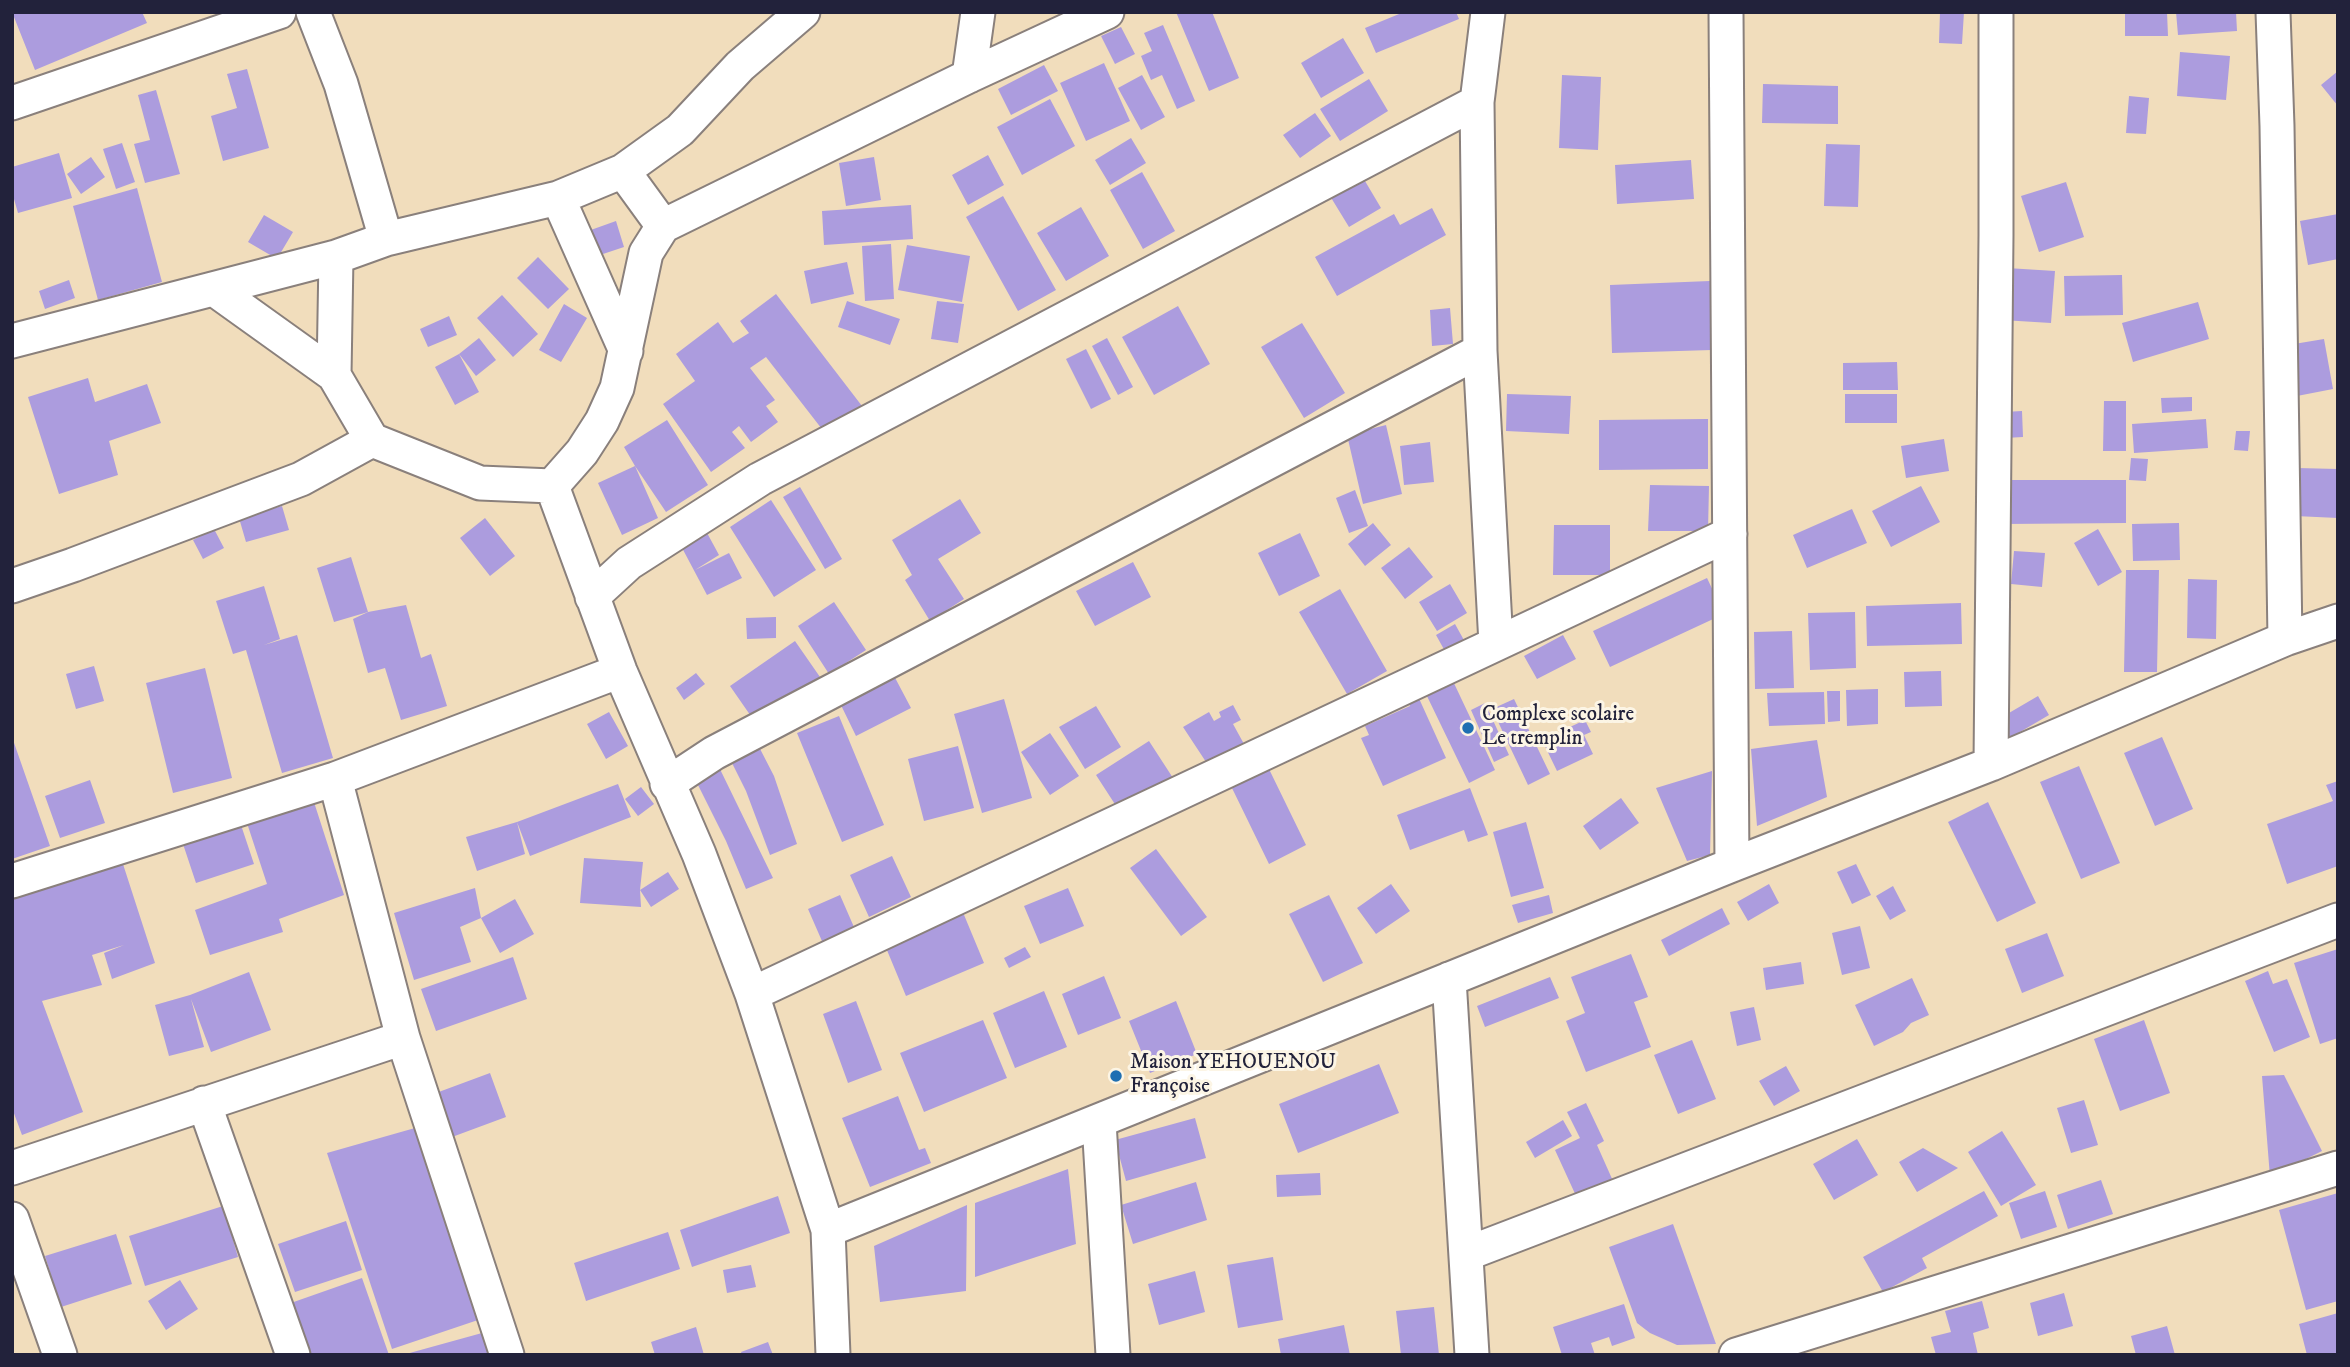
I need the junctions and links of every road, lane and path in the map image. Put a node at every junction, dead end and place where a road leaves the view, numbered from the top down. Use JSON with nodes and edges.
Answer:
{"nodes":[{"id":1,"x":279,"y":12,"type":"edge"},
{"id":2,"x":313,"y":12,"type":"edge"},
{"id":3,"x":803,"y":12,"type":"edge"},
{"id":4,"x":978,"y":12,"type":"edge"},
{"id":5,"x":1107,"y":12,"type":"edge"},
{"id":6,"x":1488,"y":12,"type":"edge"},
{"id":7,"x":1726,"y":12,"type":"edge"},
{"id":8,"x":1996,"y":12,"type":"edge"},
{"id":9,"x":2273,"y":12,"type":"edge"},
{"id":10,"x":970,"y":76,"type":"junction"},
{"id":11,"x":1477,"y":102,"type":"junction"},
{"id":12,"x":12,"y":103,"type":"edge"},
{"id":13,"x":623,"y":171,"type":"junction"},
{"id":14,"x":558,"y":198,"type":"junction"},
{"id":15,"x":663,"y":226,"type":"junction"},
{"id":16,"x":386,"y":239,"type":"junction"},
{"id":17,"x":336,"y":257,"type":"junction"},
{"id":18,"x":214,"y":289,"type":"junction"},
{"id":19,"x":12,"y":341,"type":"edge"},
{"id":20,"x":626,"y":351,"type":"junction"},
{"id":21,"x":1480,"y":351,"type":"junction"},
{"id":22,"x":334,"y":375,"type":"junction"},
{"id":23,"x":372,"y":440,"type":"junction"},
{"id":24,"x":552,"y":486,"type":"junction"},
{"id":25,"x":1730,"y":534,"type":"junction"},
{"id":26,"x":12,"y":586,"type":"edge"},
{"id":27,"x":592,"y":597,"type":"junction"},
{"id":28,"x":2338,"y":621,"type":"edge"},
{"id":29,"x":2286,"y":639,"type":"junction"},
{"id":30,"x":1496,"y":644,"type":"junction"},
{"id":31,"x":620,"y":671,"type":"junction"},
{"id":32,"x":1990,"y":764,"type":"junction"},
{"id":33,"x":335,"y":779,"type":"junction"},
{"id":34,"x":667,"y":784,"type":"junction"},
{"id":35,"x":1732,"y":865,"type":"junction"},
{"id":36,"x":12,"y":881,"type":"edge"},
{"id":37,"x":2338,"y":920,"type":"edge"},
{"id":38,"x":1449,"y":979,"type":"junction"},
{"id":39,"x":752,"y":993,"type":"junction"},
{"id":40,"x":402,"y":1038,"type":"junction"},
{"id":41,"x":204,"y":1103,"type":"junction"},
{"id":42,"x":1099,"y":1122,"type":"junction"},
{"id":43,"x":12,"y":1168,"type":"edge"},
{"id":44,"x":2338,"y":1168,"type":"edge"},
{"id":45,"x":12,"y":1219,"type":"edge"},
{"id":46,"x":828,"y":1230,"type":"junction"},
{"id":47,"x":1466,"y":1254,"type":"junction"},
{"id":48,"x":60,"y":1355,"type":"edge"},
{"id":49,"x":293,"y":1355,"type":"edge"},
{"id":50,"x":507,"y":1355,"type":"edge"},
{"id":51,"x":833,"y":1355,"type":"edge"},
{"id":52,"x":1113,"y":1355,"type":"edge"},
{"id":53,"x":1472,"y":1355,"type":"edge"},
{"id":54,"x":1735,"y":1355,"type":"edge"}],
"edges":[{"from":1,"to":12,"type":"street"},
{"from":2,"to":16,"type":"street"},
{"from":3,"to":13,"type":"street"},
{"from":4,"to":10,"type":"street"},
{"from":5,"to":10,"type":"street"},
{"from":6,"to":11,"type":"street"},
{"from":7,"to":25,"type":"street"},
{"from":8,"to":32,"type":"street"},
{"from":9,"to":29,"type":"street"},
{"from":10,"to":15,"type":"street"},
{"from":11,"to":21,"type":"street"},
{"from":11,"to":27,"type":"street"},
{"from":13,"to":14,"type":"street"},
{"from":13,"to":15,"type":"street"},
{"from":14,"to":16,"type":"street"},
{"from":14,"to":20,"type":"street"},
{"from":15,"to":20,"type":"street"},
{"from":16,"to":17,"type":"street"},
{"from":17,"to":18,"type":"street"},
{"from":17,"to":22,"type":"street"},
{"from":18,"to":19,"type":"street"},
{"from":18,"to":22,"type":"street"},
{"from":20,"to":24,"type":"street"},
{"from":21,"to":30,"type":"street"},
{"from":21,"to":34,"type":"street"},
{"from":22,"to":23,"type":"street"},
{"from":23,"to":24,"type":"street"},
{"from":23,"to":26,"type":"street"},
{"from":24,"to":27,"type":"street"},
{"from":25,"to":30,"type":"street"},
{"from":25,"to":35,"type":"street"},
{"from":27,"to":31,"type":"street"},
{"from":28,"to":29,"type":"street"},
{"from":29,"to":32,"type":"street"},
{"from":30,"to":39,"type":"street"},
{"from":31,"to":33,"type":"street"},
{"from":31,"to":34,"type":"street"},
{"from":32,"to":35,"type":"street"},
{"from":33,"to":36,"type":"street"},
{"from":33,"to":40,"type":"street"},
{"from":34,"to":39,"type":"street"},
{"from":35,"to":38,"type":"street"},
{"from":37,"to":47,"type":"street"},
{"from":38,"to":42,"type":"street"},
{"from":38,"to":47,"type":"street"},
{"from":39,"to":46,"type":"street"},
{"from":40,"to":41,"type":"street"},
{"from":40,"to":50,"type":"street"},
{"from":41,"to":43,"type":"street"},
{"from":41,"to":49,"type":"street"},
{"from":42,"to":46,"type":"street"},
{"from":42,"to":52,"type":"street"},
{"from":44,"to":54,"type":"street"},
{"from":45,"to":48,"type":"street"},
{"from":46,"to":51,"type":"street"},
{"from":47,"to":53,"type":"street"}]}
